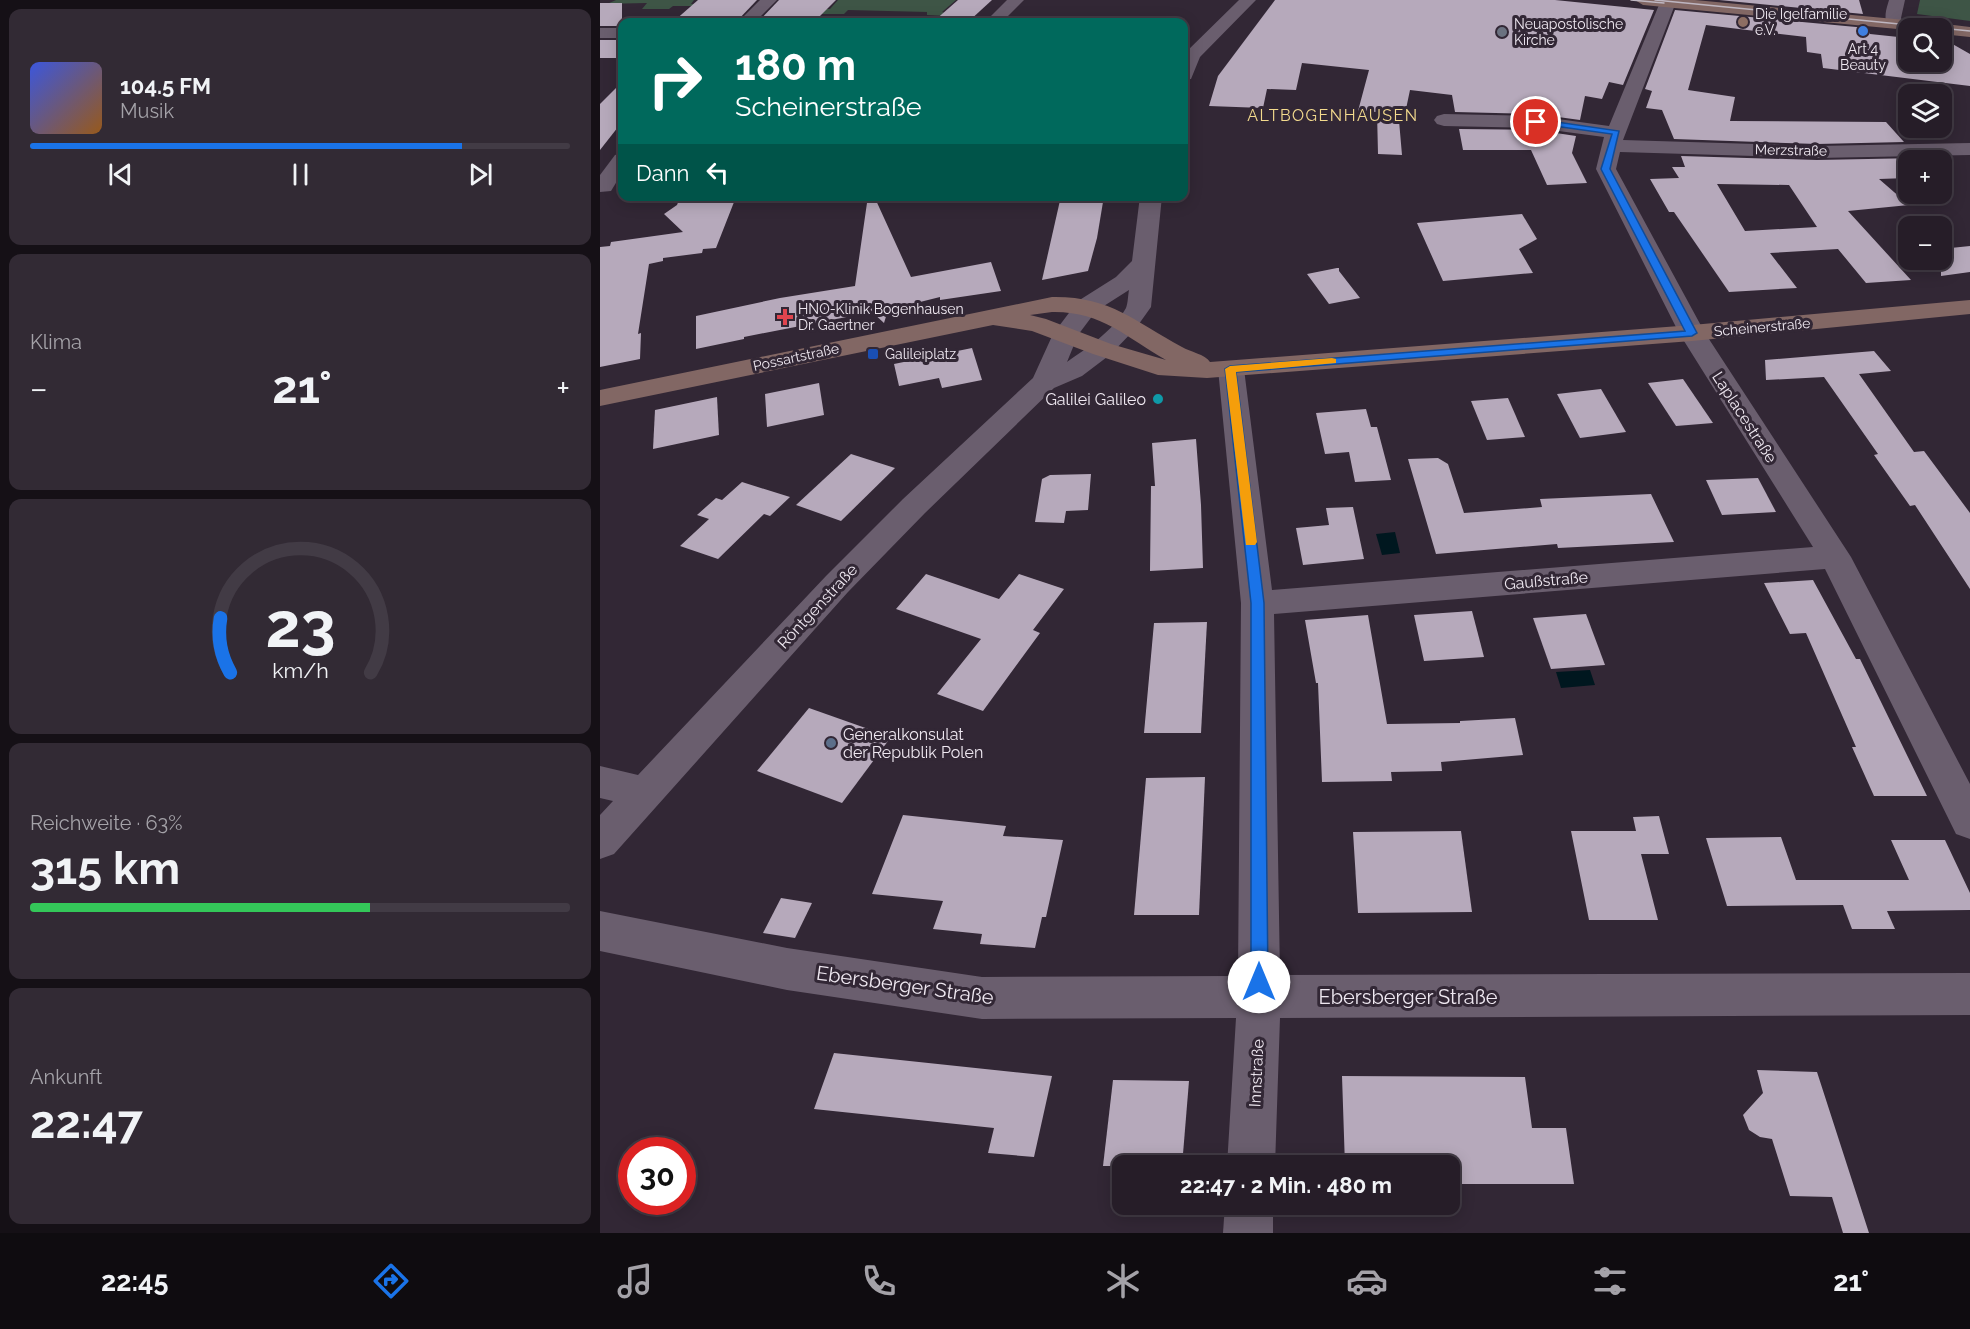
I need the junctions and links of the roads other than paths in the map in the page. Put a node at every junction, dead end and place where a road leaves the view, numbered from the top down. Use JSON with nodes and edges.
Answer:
{"nodes":[{"id":1,"x":769,"y":0,"type":"edge"},
{"id":2,"x":1016,"y":0,"type":"edge"},
{"id":3,"x":1248,"y":0,"type":"edge"},
{"id":4,"x":1643,"y":0,"type":"edge"},
{"id":5,"x":1898,"y":0,"type":"edge"},
{"id":6,"x":1668,"y":3,"type":"junction"},
{"id":7,"x":1718,"y":4,"type":"edge"},
{"id":8,"x":750,"y":18,"type":"edge"},
{"id":9,"x":997,"y":18,"type":"edge"},
{"id":10,"x":1895,"y":24,"type":"junction"},
{"id":11,"x":1898,"y":24,"type":"edge"},
{"id":12,"x":1952,"y":30,"type":"edge"},
{"id":13,"x":1970,"y":32,"type":"edge"},
{"id":14,"x":600,"y":33,"type":"edge"},
{"id":15,"x":618,"y":33,"type":"edge"},
{"id":16,"x":1188,"y":55,"type":"edge"},
{"id":17,"x":1444,"y":120,"type":"dead end"},
{"id":18,"x":1614,"y":139,"type":"junction"},
{"id":19,"x":1970,"y":149,"type":"edge"},
{"id":20,"x":618,"y":167,"type":"edge"},
{"id":21,"x":608,"y":186,"type":"edge"},
{"id":22,"x":1151,"y":201,"type":"edge"},
{"id":23,"x":1142,"y":265,"type":"junction"},
{"id":24,"x":1087,"y":306,"type":"junction"},
{"id":25,"x":1970,"y":307,"type":"edge"},
{"id":26,"x":993,"y":318,"type":"junction"},
{"id":27,"x":1127,"y":323,"type":"junction"},
{"id":28,"x":1692,"y":333,"type":"junction"},
{"id":29,"x":1066,"y":334,"type":"junction"},
{"id":30,"x":1102,"y":349,"type":"junction"},
{"id":31,"x":1230,"y":369,"type":"junction"},
{"id":32,"x":1045,"y":382,"type":"junction"},
{"id":33,"x":600,"y":398,"type":"edge"},
{"id":34,"x":1835,"y":557,"type":"junction"},
{"id":35,"x":1257,"y":603,"type":"junction"},
{"id":36,"x":600,"y":783,"type":"edge"},
{"id":37,"x":646,"y":793,"type":"junction"},
{"id":38,"x":1970,"y":822,"type":"edge"},
{"id":39,"x":600,"y":842,"type":"edge"},
{"id":40,"x":600,"y":931,"type":"edge"},
{"id":41,"x":1970,"y":994,"type":"edge"},
{"id":42,"x":1259,"y":999,"type":"junction"},
{"id":43,"x":1252,"y":1155,"type":"edge"},
{"id":44,"x":1249,"y":1215,"type":"edge"},
{"id":45,"x":1248,"y":1233,"type":"edge"}],
"edges":[{"from":1,"to":8,"type":"street"},
{"from":2,"to":9,"type":"street"},
{"from":3,"to":16,"type":"street"},
{"from":4,"to":6,"type":"street"},
{"from":5,"to":10,"type":"street"},
{"from":6,"to":7,"type":"street"},
{"from":6,"to":18,"type":"street","name":"Laplacestraße"},
{"from":7,"to":10,"type":"street"},
{"from":10,"to":11,"type":"street"},
{"from":12,"to":13,"type":"street"},
{"from":14,"to":15,"type":"street"},
{"from":17,"to":18,"type":"street","name":"Merzstraße"},
{"from":18,"to":19,"type":"street","name":"Merzstraße"},
{"from":18,"to":28,"type":"street","name":"Laplacestraße"},
{"from":20,"to":21,"type":"street"},
{"from":22,"to":23,"type":"street"},
{"from":23,"to":24,"type":"street"},
{"from":23,"to":27,"type":"street"},
{"from":24,"to":26,"type":"street"},
{"from":24,"to":27,"type":"street"},
{"from":24,"to":29,"type":"street"},
{"from":25,"to":28,"type":"street","name":"Scheinerstraße"},
{"from":26,"to":29,"type":"street"},
{"from":26,"to":33,"type":"street","name":"Possartstraße"},
{"from":27,"to":30,"type":"street"},
{"from":27,"to":31,"type":"street"},
{"from":28,"to":31,"type":"street","name":"Scheinerstraße"},
{"from":28,"to":34,"type":"street","name":"Laplacestraße"},
{"from":29,"to":30,"type":"street"},
{"from":29,"to":32,"type":"street","name":"Röntgenstraße"},
{"from":30,"to":31,"type":"street"},
{"from":30,"to":32,"type":"street","name":"Röntgenstraße"},
{"from":31,"to":35,"type":"street","name":"Innstraße"},
{"from":32,"to":37,"type":"street","name":"Röntgenstraße"},
{"from":34,"to":35,"type":"street","name":"Gaußstraße"},
{"from":34,"to":38,"type":"street","name":"Laplacestraße"},
{"from":35,"to":42,"type":"street","name":"Innstraße"},
{"from":36,"to":37,"type":"street"},
{"from":37,"to":39,"type":"street","name":"Röntgenstraße"},
{"from":40,"to":42,"type":"street","name":"Ebersberger Straße"},
{"from":41,"to":42,"type":"street","name":"Ebersberger Straße"},
{"from":42,"to":43,"type":"street","name":"Innstraße"},
{"from":44,"to":45,"type":"street"}]}
